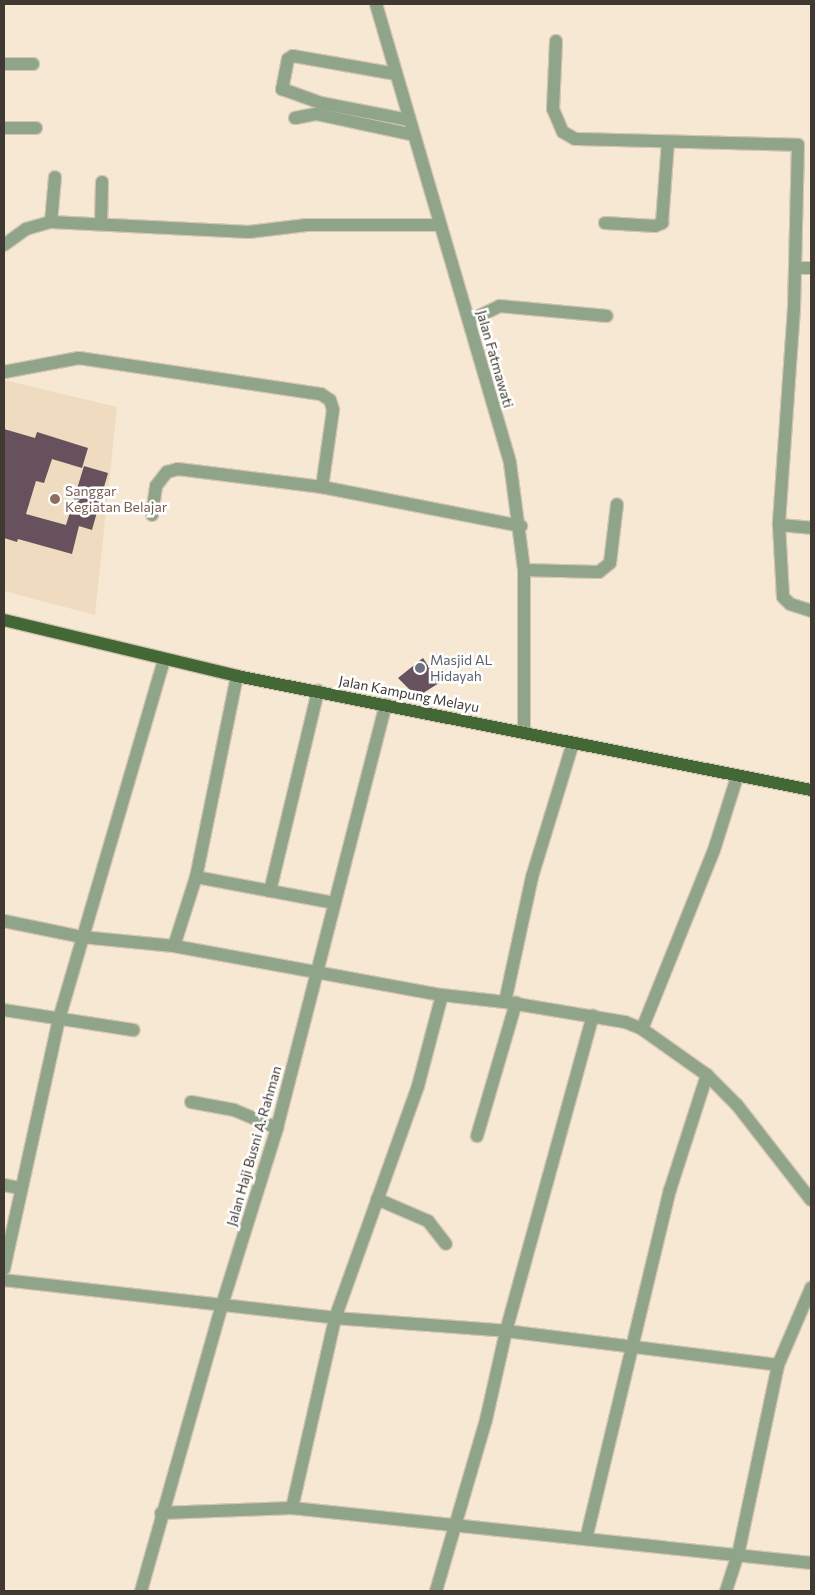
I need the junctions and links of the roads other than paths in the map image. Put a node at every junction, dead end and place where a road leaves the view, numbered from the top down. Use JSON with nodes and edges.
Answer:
{"nodes":[{"id":1,"x":376,"y":4,"type":"edge"},
{"id":2,"x":556,"y":41,"type":"dead end"},
{"id":3,"x":4,"y":64,"type":"edge"},
{"id":4,"x":33,"y":64,"type":"dead end"},
{"id":5,"x":396,"y":74,"type":"junction"},
{"id":6,"x":295,"y":118,"type":"dead end"},
{"id":7,"x":408,"y":120,"type":"junction"},
{"id":8,"x":4,"y":128,"type":"edge"},
{"id":9,"x":36,"y":128,"type":"dead end"},
{"id":10,"x":414,"y":135,"type":"junction"},
{"id":11,"x":668,"y":142,"type":"junction"},
{"id":12,"x":55,"y":177,"type":"dead end"},
{"id":13,"x":102,"y":182,"type":"dead end"},
{"id":14,"x":51,"y":222,"type":"junction"},
{"id":15,"x":605,"y":223,"type":"dead end"},
{"id":16,"x":101,"y":224,"type":"junction"},
{"id":17,"x":439,"y":225,"type":"junction"},
{"id":18,"x":4,"y":246,"type":"edge"},
{"id":19,"x":795,"y":268,"type":"junction"},
{"id":20,"x":811,"y":268,"type":"edge"},
{"id":21,"x":606,"y":316,"type":"dead end"},
{"id":22,"x":469,"y":321,"type":"junction"},
{"id":23,"x":4,"y":372,"type":"edge"},
{"id":24,"x":322,"y":486,"type":"junction"},
{"id":25,"x":618,"y":504,"type":"dead end"},
{"id":26,"x":152,"y":515,"type":"dead end"},
{"id":27,"x":520,"y":526,"type":"junction"},
{"id":28,"x":779,"y":526,"type":"junction"},
{"id":29,"x":811,"y":528,"type":"edge"},
{"id":30,"x":524,"y":570,"type":"junction"},
{"id":31,"x":811,"y":611,"type":"edge"},
{"id":32,"x":4,"y":620,"type":"edge"},
{"id":33,"x":164,"y":659,"type":"junction"},
{"id":34,"x":237,"y":676,"type":"junction"},
{"id":35,"x":318,"y":692,"type":"junction"},
{"id":36,"x":386,"y":705,"type":"junction"},
{"id":37,"x":524,"y":733,"type":"junction"},
{"id":38,"x":573,"y":743,"type":"junction"},
{"id":39,"x":737,"y":778,"type":"junction"},
{"id":40,"x":811,"y":790,"type":"edge"},
{"id":41,"x":196,"y":877,"type":"junction"},
{"id":42,"x":270,"y":891,"type":"junction"},
{"id":43,"x":335,"y":903,"type":"junction"},
{"id":44,"x":4,"y":921,"type":"edge"},
{"id":45,"x":82,"y":937,"type":"junction"},
{"id":46,"x":174,"y":946,"type":"junction"},
{"id":47,"x":318,"y":971,"type":"junction"},
{"id":48,"x":442,"y":995,"type":"junction"},
{"id":49,"x":510,"y":1002,"type":"junction"},
{"id":50,"x":4,"y":1010,"type":"edge"},
{"id":51,"x":593,"y":1016,"type":"junction"},
{"id":52,"x":59,"y":1019,"type":"junction"},
{"id":53,"x":642,"y":1029,"type":"junction"},
{"id":54,"x":133,"y":1030,"type":"dead end"},
{"id":55,"x":707,"y":1075,"type":"junction"},
{"id":56,"x":190,"y":1102,"type":"dead end"},
{"id":57,"x":277,"y":1128,"type":"junction"},
{"id":58,"x":477,"y":1136,"type":"dead end"},
{"id":59,"x":4,"y":1185,"type":"edge"},
{"id":60,"x":20,"y":1188,"type":"junction"},
{"id":61,"x":377,"y":1199,"type":"junction"},
{"id":62,"x":811,"y":1200,"type":"edge"},
{"id":63,"x":446,"y":1244,"type":"dead end"},
{"id":64,"x":4,"y":1269,"type":"edge"},
{"id":65,"x":4,"y":1280,"type":"edge"},
{"id":66,"x":811,"y":1288,"type":"edge"},
{"id":67,"x":222,"y":1304,"type":"junction"},
{"id":68,"x":335,"y":1318,"type":"junction"},
{"id":69,"x":506,"y":1331,"type":"junction"},
{"id":70,"x":631,"y":1347,"type":"junction"},
{"id":71,"x":778,"y":1365,"type":"junction"},
{"id":72,"x":292,"y":1508,"type":"junction"},
{"id":73,"x":161,"y":1513,"type":"junction"},
{"id":74,"x":456,"y":1525,"type":"junction"},
{"id":75,"x":586,"y":1539,"type":"junction"},
{"id":76,"x":738,"y":1555,"type":"junction"},
{"id":77,"x":811,"y":1563,"type":"edge"},
{"id":78,"x":141,"y":1591,"type":"edge"},
{"id":79,"x":436,"y":1591,"type":"edge"},
{"id":80,"x":726,"y":1591,"type":"edge"}],
"edges":[{"from":1,"to":5,"type":"street","name":"Jalan Fatmawati"},
{"from":2,"to":11,"type":"street"},
{"from":3,"to":4,"type":"street"},
{"from":5,"to":7,"type":"street","name":"Jalan Fatmawati"},
{"from":5,"to":7,"type":"street"},
{"from":6,"to":10,"type":"street"},
{"from":7,"to":10,"type":"street","name":"Jalan Fatmawati"},
{"from":8,"to":9,"type":"street"},
{"from":10,"to":17,"type":"street","name":"Jalan Fatmawati"},
{"from":11,"to":15,"type":"street"},
{"from":11,"to":19,"type":"street"},
{"from":12,"to":14,"type":"street"},
{"from":13,"to":16,"type":"street"},
{"from":14,"to":16,"type":"street"},
{"from":14,"to":18,"type":"street"},
{"from":16,"to":17,"type":"street"},
{"from":17,"to":22,"type":"street","name":"Jalan Fatmawati"},
{"from":19,"to":20,"type":"street"},
{"from":19,"to":28,"type":"street"},
{"from":21,"to":22,"type":"street"},
{"from":22,"to":27,"type":"street","name":"Jalan Fatmawati"},
{"from":23,"to":24,"type":"street"},
{"from":24,"to":26,"type":"street"},
{"from":24,"to":27,"type":"street"},
{"from":25,"to":30,"type":"street"},
{"from":27,"to":30,"type":"street","name":"Jalan Fatmawati"},
{"from":28,"to":29,"type":"street"},
{"from":28,"to":31,"type":"street"},
{"from":30,"to":37,"type":"street","name":"Jalan Fatmawati"},
{"from":32,"to":33,"type":"main road","name":"Jalan Kampung Melayu"},
{"from":33,"to":34,"type":"main road","name":"Jalan Kampung Melayu"},
{"from":33,"to":45,"type":"street"},
{"from":34,"to":35,"type":"main road","name":"Jalan Kampung Melayu"},
{"from":34,"to":41,"type":"street"},
{"from":35,"to":36,"type":"main road","name":"Jalan Kampung Melayu"},
{"from":35,"to":42,"type":"street"},
{"from":36,"to":37,"type":"main road","name":"Jalan Kampung Melayu"},
{"from":36,"to":43,"type":"street","name":"Jalan Haji Busni A. Rahman"},
{"from":37,"to":38,"type":"main road","name":"Jalan Kampung Melayu"},
{"from":38,"to":39,"type":"main road","name":"Jalan Kampung Melayu"},
{"from":38,"to":49,"type":"street"},
{"from":39,"to":40,"type":"main road","name":"Jalan Kampung Melayu"},
{"from":39,"to":53,"type":"street"},
{"from":41,"to":42,"type":"street"},
{"from":41,"to":46,"type":"street"},
{"from":42,"to":43,"type":"street"},
{"from":43,"to":47,"type":"street","name":"Jalan Haji Busni A. Rahman"},
{"from":44,"to":45,"type":"street"},
{"from":45,"to":46,"type":"street"},
{"from":45,"to":52,"type":"street"},
{"from":46,"to":47,"type":"street"},
{"from":47,"to":48,"type":"street"},
{"from":47,"to":57,"type":"street","name":"Jalan Haji Busni A. Rahman"},
{"from":48,"to":49,"type":"street"},
{"from":48,"to":61,"type":"street"},
{"from":49,"to":51,"type":"street"},
{"from":49,"to":58,"type":"street"},
{"from":50,"to":52,"type":"street"},
{"from":51,"to":53,"type":"street"},
{"from":51,"to":69,"type":"street"},
{"from":52,"to":54,"type":"street"},
{"from":52,"to":60,"type":"street"},
{"from":53,"to":55,"type":"street"},
{"from":55,"to":62,"type":"street"},
{"from":55,"to":70,"type":"street"},
{"from":56,"to":57,"type":"street"},
{"from":57,"to":67,"type":"street","name":"Jalan Haji Busni A. Rahman"},
{"from":59,"to":60,"type":"street"},
{"from":60,"to":64,"type":"street"},
{"from":61,"to":63,"type":"street"},
{"from":61,"to":68,"type":"street"},
{"from":65,"to":67,"type":"street"},
{"from":66,"to":71,"type":"street"},
{"from":67,"to":68,"type":"street"},
{"from":67,"to":73,"type":"street","name":"Jalan Haji Busni A. Rahman"},
{"from":68,"to":69,"type":"street"},
{"from":68,"to":72,"type":"street"},
{"from":69,"to":70,"type":"street"},
{"from":69,"to":74,"type":"street"},
{"from":70,"to":71,"type":"street"},
{"from":70,"to":75,"type":"street"},
{"from":71,"to":76,"type":"street"},
{"from":72,"to":73,"type":"street"},
{"from":72,"to":74,"type":"street"},
{"from":73,"to":78,"type":"street","name":"Jalan Haji Busni A. Rahman"},
{"from":74,"to":75,"type":"street"},
{"from":74,"to":79,"type":"street"},
{"from":75,"to":76,"type":"street"},
{"from":76,"to":77,"type":"street"},
{"from":76,"to":80,"type":"street"}]}
